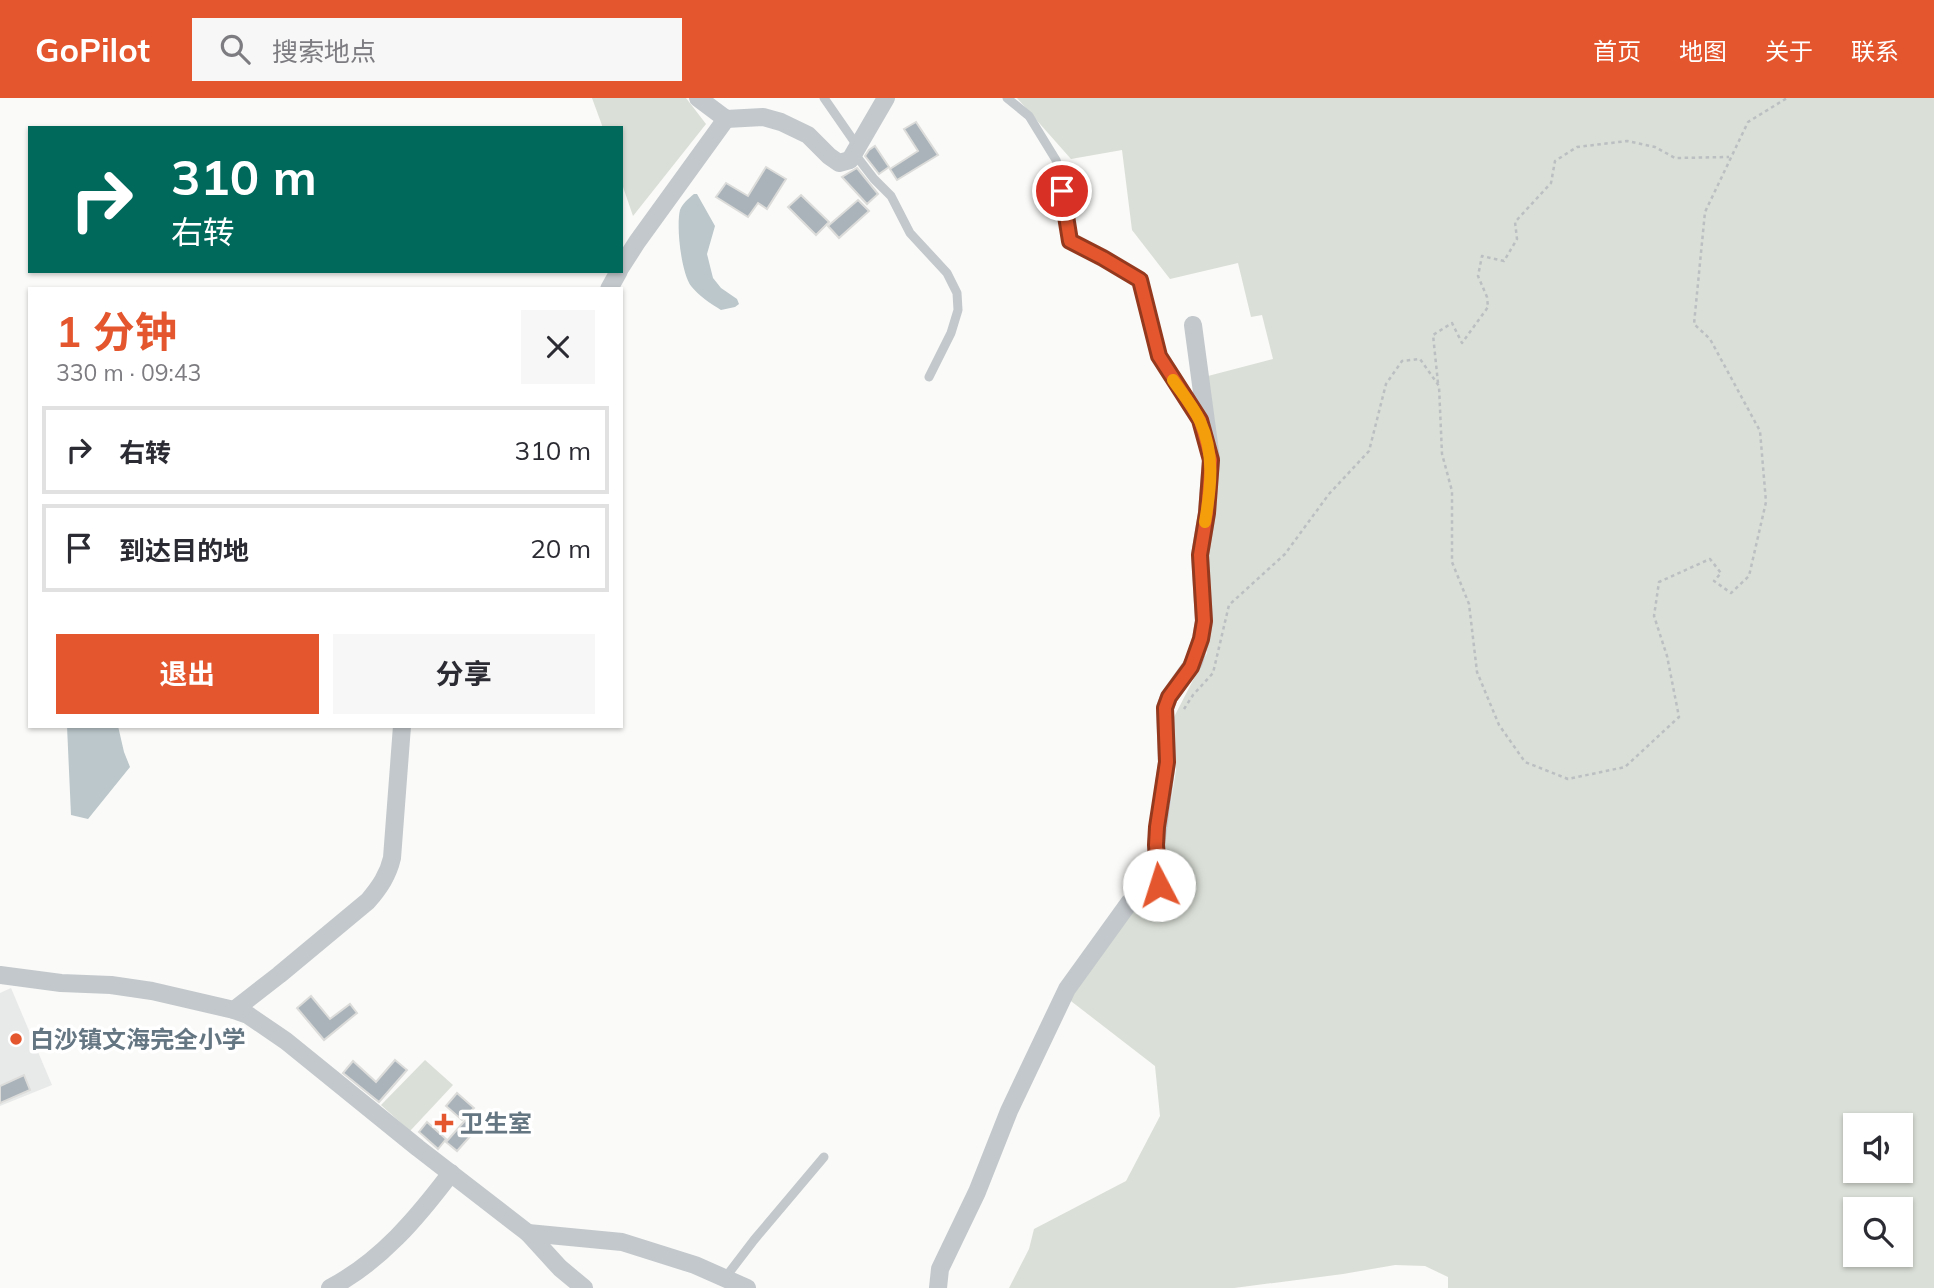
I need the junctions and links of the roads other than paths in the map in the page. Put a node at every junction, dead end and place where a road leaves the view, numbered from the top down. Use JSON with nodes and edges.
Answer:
{"nodes":[{"id":1,"x":698,"y":98,"type":"edge"},
{"id":2,"x":824,"y":98,"type":"edge"},
{"id":3,"x":886,"y":98,"type":"edge"},
{"id":4,"x":1007,"y":98,"type":"edge"},
{"id":5,"x":726,"y":119,"type":"junction"},
{"id":6,"x":856,"y":150,"type":"junction"},
{"id":7,"x":623,"y":264,"type":"edge"},
{"id":8,"x":1193,"y":325,"type":"dead end"},
{"id":9,"x":929,"y":377,"type":"dead end"},
{"id":10,"x":1211,"y":454,"type":"junction"},
{"id":11,"x":402,"y":728,"type":"edge"},
{"id":12,"x":0,"y":975,"type":"edge"},
{"id":13,"x":234,"y":1010,"type":"junction"},
{"id":14,"x":824,"y":1157,"type":"dead end"},
{"id":15,"x":451,"y":1173,"type":"junction"},
{"id":16,"x":528,"y":1233,"type":"junction"},
{"id":17,"x":725,"y":1278,"type":"junction"},
{"id":18,"x":330,"y":1288,"type":"edge"},
{"id":19,"x":584,"y":1288,"type":"edge"},
{"id":20,"x":747,"y":1288,"type":"edge"},
{"id":21,"x":938,"y":1288,"type":"edge"}],
"edges":[{"from":1,"to":5,"type":"street"},
{"from":2,"to":6,"type":"lane"},
{"from":3,"to":6,"type":"street"},
{"from":4,"to":10,"type":"lane"},
{"from":5,"to":6,"type":"street"},
{"from":5,"to":7,"type":"street"},
{"from":6,"to":9,"type":"lane"},
{"from":8,"to":10,"type":"street"},
{"from":10,"to":21,"type":"street"},
{"from":11,"to":13,"type":"street"},
{"from":12,"to":13,"type":"street"},
{"from":13,"to":15,"type":"street"},
{"from":14,"to":17,"type":"lane"},
{"from":15,"to":16,"type":"street"},
{"from":15,"to":18,"type":"street"},
{"from":16,"to":17,"type":"street"},
{"from":16,"to":19,"type":"street"},
{"from":17,"to":20,"type":"street"}]}
